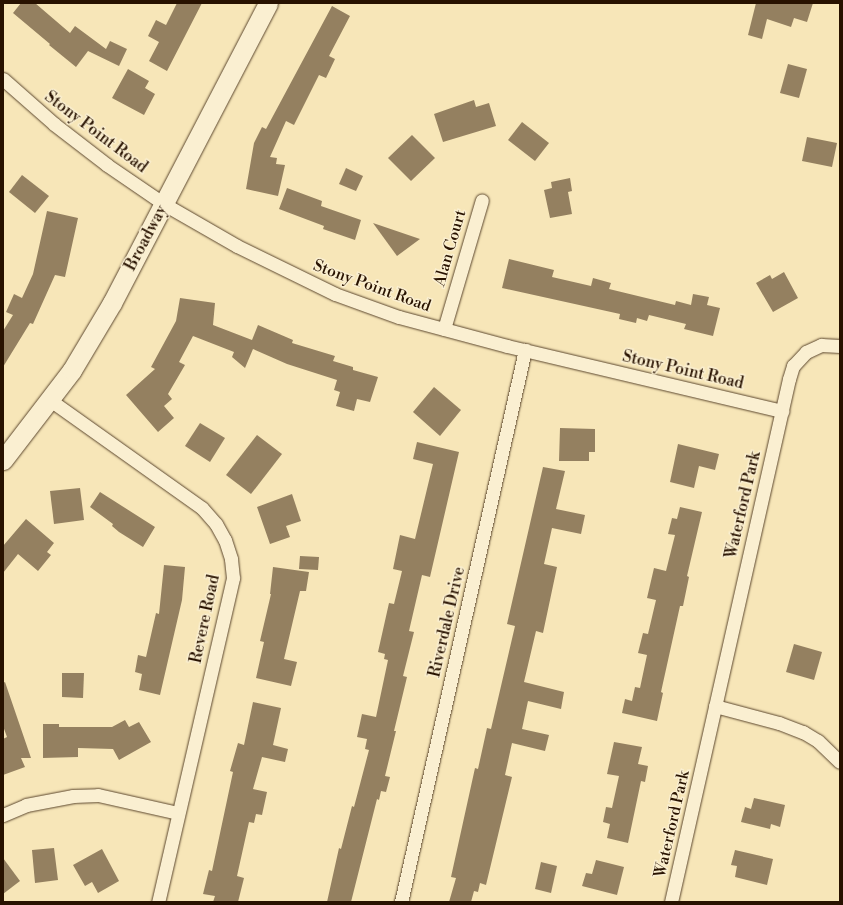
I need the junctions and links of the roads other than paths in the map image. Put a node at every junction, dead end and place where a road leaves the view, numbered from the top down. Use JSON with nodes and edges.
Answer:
{"nodes":[{"id":1,"x":268,"y":3,"type":"edge"},
{"id":2,"x":3,"y":79,"type":"edge"},
{"id":3,"x":482,"y":200,"type":"dead end"},
{"id":4,"x":164,"y":204,"type":"junction"},
{"id":5,"x":444,"y":329,"type":"junction"},
{"id":6,"x":840,"y":346,"type":"edge"},
{"id":7,"x":526,"y":350,"type":"junction"},
{"id":8,"x":50,"y":400,"type":"junction"},
{"id":9,"x":782,"y":411,"type":"junction"},
{"id":10,"x":3,"y":460,"type":"edge"},
{"id":11,"x":715,"y":706,"type":"junction"},
{"id":12,"x":840,"y":762,"type":"edge"},
{"id":13,"x":178,"y":813,"type":"junction"},
{"id":14,"x":3,"y":815,"type":"edge"},
{"id":15,"x":158,"y":902,"type":"edge"},
{"id":16,"x":401,"y":902,"type":"edge"},
{"id":17,"x":671,"y":902,"type":"edge"}],
"edges":[{"from":1,"to":4,"type":"street","name":"Broadway"},
{"from":2,"to":4,"type":"street","name":"Stony Point Road"},
{"from":3,"to":5,"type":"street","name":"Alan Court"},
{"from":4,"to":5,"type":"street","name":"Stony Point Road"},
{"from":4,"to":8,"type":"street","name":"Broadway"},
{"from":5,"to":7,"type":"street","name":"Stony Point Road"},
{"from":6,"to":9,"type":"street","name":"Waterford Park"},
{"from":7,"to":9,"type":"street","name":"Stony Point Road"},
{"from":7,"to":16,"type":"street","name":"Riverdale Drive"},
{"from":8,"to":10,"type":"street","name":"Broadway"},
{"from":8,"to":13,"type":"street","name":"Revere Road"},
{"from":9,"to":11,"type":"street","name":"Waterford Park"},
{"from":11,"to":12,"type":"street"},
{"from":11,"to":17,"type":"street","name":"Waterford Park"},
{"from":13,"to":14,"type":"street"},
{"from":13,"to":15,"type":"street","name":"Revere Road"}]}
